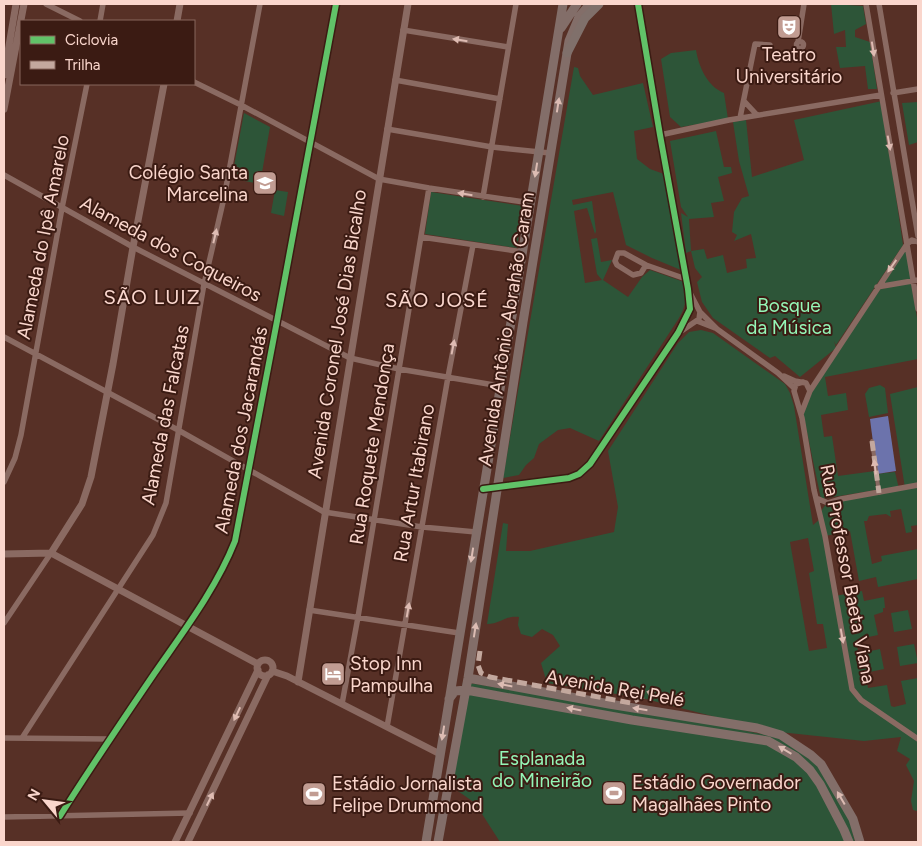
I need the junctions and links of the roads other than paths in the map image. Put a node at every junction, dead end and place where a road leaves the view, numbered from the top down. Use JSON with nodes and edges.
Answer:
{"nodes":[{"id":1,"x":16,"y":4,"type":"edge"},
{"id":2,"x":24,"y":4,"type":"edge"},
{"id":3,"x":46,"y":4,"type":"edge"},
{"id":4,"x":103,"y":4,"type":"edge"},
{"id":5,"x":180,"y":4,"type":"edge"},
{"id":6,"x":260,"y":4,"type":"edge"},
{"id":7,"x":336,"y":4,"type":"edge"},
{"id":8,"x":408,"y":4,"type":"edge"},
{"id":9,"x":516,"y":4,"type":"edge"},
{"id":10,"x":563,"y":4,"type":"edge"},
{"id":11,"x":577,"y":4,"type":"edge"},
{"id":12,"x":590,"y":4,"type":"edge"},
{"id":13,"x":599,"y":4,"type":"edge"},
{"id":14,"x":638,"y":4,"type":"edge"},
{"id":15,"x":804,"y":4,"type":"edge"},
{"id":16,"x":865,"y":4,"type":"edge"},
{"id":17,"x":879,"y":4,"type":"edge"},
{"id":18,"x":20,"y":20,"type":"edge"},
{"id":19,"x":78,"y":20,"type":"edge"},
{"id":20,"x":100,"y":20,"type":"edge"},
{"id":21,"x":177,"y":20,"type":"edge"},
{"id":22,"x":20,"y":21,"type":"edge"},
{"id":23,"x":403,"y":30,"type":"junction"},
{"id":24,"x":558,"y":38,"type":"junction"},
{"id":25,"x":798,"y":42,"type":"dead end"},
{"id":26,"x":770,"y":45,"type":"dead end"},
{"id":27,"x":508,"y":47,"type":"junction"},
{"id":28,"x":567,"y":53,"type":"junction"},
{"id":29,"x":4,"y":75,"type":"edge"},
{"id":30,"x":6,"y":80,"type":"edge"},
{"id":31,"x":395,"y":80,"type":"junction"},
{"id":32,"x":195,"y":82,"type":"edge"},
{"id":33,"x":88,"y":85,"type":"edge"},
{"id":34,"x":164,"y":85,"type":"edge"},
{"id":35,"x":918,"y":89,"type":"edge"},
{"id":36,"x":893,"y":93,"type":"junction"},
{"id":37,"x":881,"y":95,"type":"junction"},
{"id":38,"x":500,"y":100,"type":"junction"},
{"id":39,"x":744,"y":101,"type":"junction"},
{"id":40,"x":241,"y":105,"type":"junction"},
{"id":41,"x":4,"y":110,"type":"edge"},
{"id":42,"x":756,"y":116,"type":"junction"},
{"id":43,"x":740,"y":118,"type":"junction"},
{"id":44,"x":387,"y":129,"type":"junction"},
{"id":45,"x":660,"y":135,"type":"junction"},
{"id":46,"x":310,"y":143,"type":"junction"},
{"id":47,"x":492,"y":147,"type":"junction"},
{"id":48,"x":539,"y":151,"type":"junction"},
{"id":49,"x":550,"y":153,"type":"junction"},
{"id":50,"x":4,"y":175,"type":"edge"},
{"id":51,"x":379,"y":179,"type":"junction"},
{"id":52,"x":429,"y":188,"type":"junction"},
{"id":53,"x":483,"y":197,"type":"junction"},
{"id":54,"x":531,"y":203,"type":"junction"},
{"id":55,"x":62,"y":208,"type":"junction"},
{"id":56,"x":918,"y":236,"type":"edge"},
{"id":57,"x":421,"y":237,"type":"junction"},
{"id":58,"x":918,"y":242,"type":"edge"},
{"id":59,"x":907,"y":244,"type":"junction"},
{"id":60,"x":473,"y":245,"type":"junction"},
{"id":61,"x":133,"y":247,"type":"junction"},
{"id":62,"x":523,"y":252,"type":"junction"},
{"id":63,"x":646,"y":265,"type":"junction"},
{"id":64,"x":686,"y":279,"type":"junction"},
{"id":65,"x":916,"y":281,"type":"edge"},
{"id":66,"x":204,"y":284,"type":"junction"},
{"id":67,"x":877,"y":288,"type":"junction"},
{"id":68,"x":688,"y":289,"type":"junction"},
{"id":69,"x":690,"y":309,"type":"junction"},
{"id":70,"x":918,"y":309,"type":"edge"},
{"id":71,"x":699,"y":311,"type":"junction"},
{"id":72,"x":686,"y":315,"type":"junction"},
{"id":73,"x":511,"y":320,"type":"junction"},
{"id":74,"x":278,"y":321,"type":"junction"},
{"id":75,"x":696,"y":321,"type":"junction"},
{"id":76,"x":523,"y":322,"type":"junction"},
{"id":77,"x":717,"y":329,"type":"junction"},
{"id":78,"x":678,"y":333,"type":"junction"},
{"id":79,"x":4,"y":337,"type":"edge"},
{"id":80,"x":36,"y":354,"type":"junction"},
{"id":81,"x":350,"y":358,"type":"junction"},
{"id":82,"x":824,"y":368,"type":"junction"},
{"id":83,"x":399,"y":369,"type":"junction"},
{"id":84,"x":778,"y":373,"type":"junction"},
{"id":85,"x":448,"y":377,"type":"junction"},
{"id":86,"x":804,"y":382,"type":"junction"},
{"id":87,"x":500,"y":386,"type":"junction"},
{"id":88,"x":794,"y":391,"type":"junction"},
{"id":89,"x":107,"y":392,"type":"junction"},
{"id":90,"x":808,"y":393,"type":"junction"},
{"id":91,"x":802,"y":414,"type":"junction"},
{"id":92,"x":178,"y":430,"type":"junction"},
{"id":93,"x":872,"y":441,"type":"dead end"},
{"id":94,"x":249,"y":469,"type":"junction"},
{"id":95,"x":4,"y":482,"type":"edge"},
{"id":96,"x":918,"y":486,"type":"edge"},
{"id":97,"x":498,"y":488,"type":"junction"},
{"id":98,"x":483,"y":489,"type":"junction"},
{"id":99,"x":879,"y":493,"type":"junction"},
{"id":100,"x":816,"y":500,"type":"junction"},
{"id":101,"x":828,"y":503,"type":"junction"},
{"id":102,"x":324,"y":512,"type":"junction"},
{"id":103,"x":819,"y":516,"type":"junction"},
{"id":104,"x":374,"y":520,"type":"junction"},
{"id":105,"x":422,"y":527,"type":"junction"},
{"id":106,"x":476,"y":532,"type":"junction"},
{"id":107,"x":52,"y":553,"type":"junction"},
{"id":108,"x":4,"y":554,"type":"edge"},
{"id":109,"x":120,"y":588,"type":"junction"},
{"id":110,"x":309,"y":610,"type":"junction"},
{"id":111,"x":358,"y":617,"type":"junction"},
{"id":112,"x":4,"y":623,"type":"edge"},
{"id":113,"x":188,"y":625,"type":"junction"},
{"id":114,"x":405,"y":626,"type":"junction"},
{"id":115,"x":459,"y":634,"type":"junction"},
{"id":116,"x":259,"y":665,"type":"junction"},
{"id":117,"x":271,"y":670,"type":"junction"},
{"id":118,"x":468,"y":678,"type":"junction"},
{"id":119,"x":293,"y":679,"type":"junction"},
{"id":120,"x":466,"y":690,"type":"junction"},
{"id":121,"x":542,"y":692,"type":"junction"},
{"id":122,"x":449,"y":699,"type":"junction"},
{"id":123,"x":523,"y":699,"type":"junction"},
{"id":124,"x":342,"y":704,"type":"junction"},
{"id":125,"x":609,"y":704,"type":"junction"},
{"id":126,"x":699,"y":718,"type":"junction"},
{"id":127,"x":632,"y":720,"type":"junction"},
{"id":128,"x":387,"y":727,"type":"junction"},
{"id":129,"x":698,"y":730,"type":"junction"},
{"id":130,"x":4,"y":738,"type":"edge"},
{"id":131,"x":22,"y":738,"type":"junction"},
{"id":132,"x":109,"y":739,"type":"junction"},
{"id":133,"x":918,"y":739,"type":"edge"},
{"id":134,"x":440,"y":754,"type":"junction"},
{"id":135,"x":432,"y":802,"type":"junction"},
{"id":136,"x":446,"y":803,"type":"junction"},
{"id":137,"x":190,"y":813,"type":"junction"},
{"id":138,"x":60,"y":816,"type":"junction"},
{"id":139,"x":4,"y":817,"type":"edge"},
{"id":140,"x":428,"y":826,"type":"junction"},
{"id":141,"x":442,"y":827,"type":"junction"},
{"id":142,"x":175,"y":842,"type":"edge"},
{"id":143,"x":188,"y":842,"type":"edge"},
{"id":144,"x":426,"y":842,"type":"edge"},
{"id":145,"x":438,"y":842,"type":"edge"},
{"id":146,"x":849,"y":842,"type":"edge"},
{"id":147,"x":860,"y":842,"type":"edge"}],
"edges":[{"from":1,"to":29,"type":"street"},
{"from":2,"to":18,"type":"street"},
{"from":3,"to":19,"type":"street"},
{"from":4,"to":20,"type":"street"},
{"from":5,"to":21,"type":"street"},
{"from":6,"to":40,"type":"street","name":"Alameda das Falcatas"},
{"from":7,"to":46,"type":"street","name":"Alameda dos Jacarandás"},
{"from":8,"to":23,"type":"street","name":"Avenida Coronel José Dias Bicalho"},
{"from":9,"to":27,"type":"street"},
{"from":10,"to":24,"type":"main road","name":"Avenida Antônio Abrahão Caram"},
{"from":11,"to":24,"type":"main road","name":"Avenida Antônio Abrahão Caram"},
{"from":12,"to":28,"type":"main road","name":"Avenida Antônio Abrahão Caram"},
{"from":13,"to":28,"type":"highway"},
{"from":14,"to":45,"type":"street"},
{"from":15,"to":25,"type":"street"},
{"from":16,"to":17,"type":"street"},
{"from":16,"to":37,"type":"street","one_way":true},
{"from":17,"to":36,"type":"street"},
{"from":22,"to":30,"type":"street"},
{"from":27,"to":23,"type":"street","one_way":true},
{"from":23,"to":31,"type":"street","name":"Avenida Coronel José Dias Bicalho"},
{"from":24,"to":48,"type":"main road","name":"Avenida Antônio Abrahão Caram"},
{"from":26,"to":39,"type":"street"},
{"from":27,"to":38,"type":"street"},
{"from":49,"to":28,"type":"main road","name":"Avenida Antônio Abrahão Caram","one_way":true},
{"from":30,"to":41,"type":"street"},
{"from":31,"to":38,"type":"street"},
{"from":31,"to":44,"type":"street","name":"Avenida Coronel José Dias Bicalho"},
{"from":32,"to":40,"type":"street"},
{"from":33,"to":55,"type":"street","name":"Alameda do Ipê Amarelo"},
{"from":34,"to":61,"type":"street"},
{"from":35,"to":36,"type":"street"},
{"from":36,"to":37,"type":"street"},
{"from":36,"to":56,"type":"street"},
{"from":37,"to":42,"type":"street"},
{"from":37,"to":59,"type":"street","one_way":true},
{"from":38,"to":47,"type":"street"},
{"from":39,"to":42,"type":"street"},
{"from":39,"to":43,"type":"street"},
{"from":40,"to":46,"type":"street"},
{"from":66,"to":40,"type":"street","name":"Alameda das Falcatas","one_way":true},
{"from":42,"to":43,"type":"street"},
{"from":43,"to":45,"type":"street"},
{"from":44,"to":47,"type":"street"},
{"from":44,"to":51,"type":"street","name":"Avenida Coronel José Dias Bicalho"},
{"from":45,"to":64,"type":"street"},
{"from":46,"to":51,"type":"street"},
{"from":46,"to":74,"type":"street","name":"Alameda dos Jacarandás"},
{"from":47,"to":48,"type":"street"},
{"from":47,"to":53,"type":"street"},
{"from":48,"to":49,"type":"street"},
{"from":48,"to":54,"type":"main road","name":"Avenida Antônio Abrahão Caram","one_way":true},
{"from":49,"to":76,"type":"main road","name":"Avenida Antônio Abrahão Caram"},
{"from":50,"to":55,"type":"street","name":"Alameda dos Coqueiros"},
{"from":51,"to":52,"type":"street"},
{"from":51,"to":81,"type":"street","name":"Avenida Coronel José Dias Bicalho"},
{"from":53,"to":52,"type":"street","one_way":true},
{"from":52,"to":57,"type":"street","name":"Rua Roquete Mendonça"},
{"from":53,"to":54,"type":"street"},
{"from":54,"to":62,"type":"main road","name":"Avenida Antônio Abrahão Caram"},
{"from":55,"to":61,"type":"street","name":"Alameda dos Coqueiros"},
{"from":55,"to":80,"type":"street","name":"Alameda do Ipê Amarelo"},
{"from":57,"to":60,"type":"street"},
{"from":57,"to":83,"type":"street","name":"Rua Roquete Mendonça"},
{"from":58,"to":59,"type":"street"},
{"from":59,"to":65,"type":"street"},
{"from":59,"to":67,"type":"street","one_way":true},
{"from":60,"to":62,"type":"street"},
{"from":85,"to":60,"type":"street","name":"Rua Artur Itabirano","one_way":true},
{"from":61,"to":66,"type":"street","name":"Alameda dos Coqueiros"},
{"from":61,"to":89,"type":"street"},
{"from":62,"to":73,"type":"main road","name":"Avenida Antônio Abrahão Caram"},
{"from":63,"to":63,"type":"street"},
{"from":63,"to":64,"type":"street"},
{"from":64,"to":68,"type":"street"},
{"from":65,"to":67,"type":"street"},
{"from":65,"to":70,"type":"street"},
{"from":66,"to":74,"type":"street","name":"Alameda dos Coqueiros"},
{"from":66,"to":92,"type":"street","name":"Alameda das Falcatas"},
{"from":67,"to":82,"type":"street"},
{"from":68,"to":69,"type":"street"},
{"from":68,"to":71,"type":"street"},
{"from":69,"to":71,"type":"street"},
{"from":69,"to":72,"type":"street"},
{"from":71,"to":75,"type":"street"},
{"from":71,"to":77,"type":"street"},
{"from":72,"to":75,"type":"street"},
{"from":72,"to":78,"type":"street"},
{"from":73,"to":76,"type":"main road"},
{"from":73,"to":87,"type":"main road","name":"Avenida Antônio Abrahão Caram"},
{"from":74,"to":81,"type":"street","name":"Alameda dos Coqueiros"},
{"from":74,"to":94,"type":"street","name":"Alameda dos Jacarandás"},
{"from":75,"to":77,"type":"street"},
{"from":75,"to":78,"type":"street"},
{"from":76,"to":97,"type":"main road","name":"Avenida Antônio Abrahão Caram"},
{"from":77,"to":84,"type":"street"},
{"from":78,"to":97,"type":"street"},
{"from":79,"to":80,"type":"street"},
{"from":80,"to":89,"type":"street"},
{"from":80,"to":95,"type":"street","name":"Alameda do Ipê Amarelo"},
{"from":81,"to":83,"type":"street","name":"Alameda dos Coqueiros"},
{"from":81,"to":102,"type":"street","name":"Avenida Coronel José Dias Bicalho"},
{"from":82,"to":86,"type":"street"},
{"from":82,"to":90,"type":"street","name":"Rua Professor Baeta Viana"},
{"from":83,"to":85,"type":"street","name":"Alameda dos Coqueiros"},
{"from":83,"to":104,"type":"street","name":"Rua Roquete Mendonça"},
{"from":84,"to":86,"type":"street"},
{"from":84,"to":88,"type":"street"},
{"from":85,"to":87,"type":"street","name":"Alameda dos Coqueiros"},
{"from":85,"to":105,"type":"street","name":"Rua Artur Itabirano"},
{"from":86,"to":88,"type":"street"},
{"from":86,"to":90,"type":"street"},
{"from":87,"to":98,"type":"main road","name":"Avenida Antônio Abrahão Caram"},
{"from":88,"to":90,"type":"street"},
{"from":88,"to":91,"type":"street","name":"Rua Professor Baeta Viana"},
{"from":89,"to":92,"type":"street"},
{"from":89,"to":107,"type":"street"},
{"from":90,"to":91,"type":"street","name":"Rua Professor Baeta Viana"},
{"from":91,"to":100,"type":"street","name":"Rua Professor Baeta Viana"},
{"from":92,"to":94,"type":"street"},
{"from":92,"to":109,"type":"street","name":"Alameda das Falcatas"},
{"from":99,"to":93,"type":"street","one_way":true},
{"from":94,"to":102,"type":"street"},
{"from":94,"to":113,"type":"street","name":"Alameda dos Jacarandás"},
{"from":96,"to":99,"type":"street"},
{"from":97,"to":98,"type":"street"},
{"from":118,"to":97,"type":"main road","name":"Avenida Antônio Abrahão Caram","one_way":true},
{"from":98,"to":106,"type":"main road","name":"Avenida Antônio Abrahão Caram"},
{"from":99,"to":101,"type":"street"},
{"from":100,"to":101,"type":"street"},
{"from":100,"to":103,"type":"street","name":"Rua Professor Baeta Viana"},
{"from":101,"to":103,"type":"street"},
{"from":102,"to":104,"type":"street"},
{"from":102,"to":110,"type":"street","name":"Avenida Coronel José Dias Bicalho"},
{"from":103,"to":133,"type":"street","name":"Rua Professor Baeta Viana","one_way":true},
{"from":104,"to":105,"type":"street"},
{"from":104,"to":111,"type":"street","name":"Rua Roquete Mendonça"},
{"from":105,"to":106,"type":"street"},
{"from":114,"to":105,"type":"street","name":"Rua Artur Itabirano","one_way":true},
{"from":106,"to":115,"type":"main road","name":"Avenida Antônio Abrahão Caram","one_way":true},
{"from":107,"to":108,"type":"street"},
{"from":107,"to":109,"type":"street"},
{"from":107,"to":112,"type":"street"},
{"from":109,"to":113,"type":"street"},
{"from":109,"to":131,"type":"street","name":"Alameda das Falcatas"},
{"from":110,"to":111,"type":"street"},
{"from":110,"to":119,"type":"street","name":"Avenida Coronel José Dias Bicalho"},
{"from":111,"to":114,"type":"street"},
{"from":111,"to":124,"type":"street","name":"Rua Roquete Mendonça"},
{"from":113,"to":116,"type":"street"},
{"from":113,"to":132,"type":"street","name":"Alameda dos Jacarandás"},
{"from":114,"to":115,"type":"street"},
{"from":114,"to":128,"type":"street","name":"Rua Artur Itabirano"},
{"from":115,"to":122,"type":"main road","name":"Avenida Antônio Abrahão Caram"},
{"from":116,"to":117,"type":"street"},
{"from":116,"to":117,"type":"street"},
{"from":116,"to":137,"type":"street","one_way":true},
{"from":117,"to":119,"type":"street"},
{"from":143,"to":117,"type":"street","one_way":true},
{"from":118,"to":120,"type":"main road","name":"Avenida Antônio Abrahão Caram"},
{"from":121,"to":118,"type":"main road","name":"Avenida Rei Pelé","one_way":true},
{"from":119,"to":124,"type":"street"},
{"from":120,"to":122,"type":"main road"},
{"from":120,"to":123,"type":"main road","name":"Avenida Rei Pelé"},
{"from":120,"to":136,"type":"main road","name":"Avenida Antônio Abrahão Caram"},
{"from":121,"to":123,"type":"main road"},
{"from":121,"to":125,"type":"main road","name":"Avenida Rei Pelé"},
{"from":122,"to":134,"type":"main road","name":"Avenida Antônio Abrahão Caram","one_way":true},
{"from":127,"to":123,"type":"main road","name":"Avenida Rei Pelé","one_way":true},
{"from":124,"to":128,"type":"street"},
{"from":126,"to":125,"type":"main road","name":"Avenida Rei Pelé","one_way":true},
{"from":125,"to":127,"type":"main road"},
{"from":126,"to":129,"type":"main road"},
{"from":147,"to":126,"type":"main road","name":"Avenida Rei Pelé","one_way":true},
{"from":127,"to":129,"type":"main road","name":"Avenida Rei Pelé"},
{"from":128,"to":134,"type":"street"},
{"from":146,"to":129,"type":"main road","name":"Avenida Rei Pelé","one_way":true},
{"from":130,"to":131,"type":"street"},
{"from":131,"to":132,"type":"street"},
{"from":132,"to":138,"type":"street","name":"Alameda dos Jacarandás"},
{"from":134,"to":135,"type":"main road","name":"Avenida Antônio Abrahão Caram"},
{"from":135,"to":136,"type":"main road"},
{"from":135,"to":140,"type":"main road","name":"Avenida Antônio Abrahão Caram"},
{"from":136,"to":141,"type":"main road","name":"Avenida Antônio Abrahão Caram"},
{"from":137,"to":138,"type":"street"},
{"from":137,"to":142,"type":"street"},
{"from":138,"to":139,"type":"street"},
{"from":140,"to":141,"type":"main road"},
{"from":140,"to":144,"type":"main road","name":"Avenida Antônio Abrahão Caram"},
{"from":141,"to":145,"type":"main road","name":"Avenida Antônio Abrahão Caram"}]}
